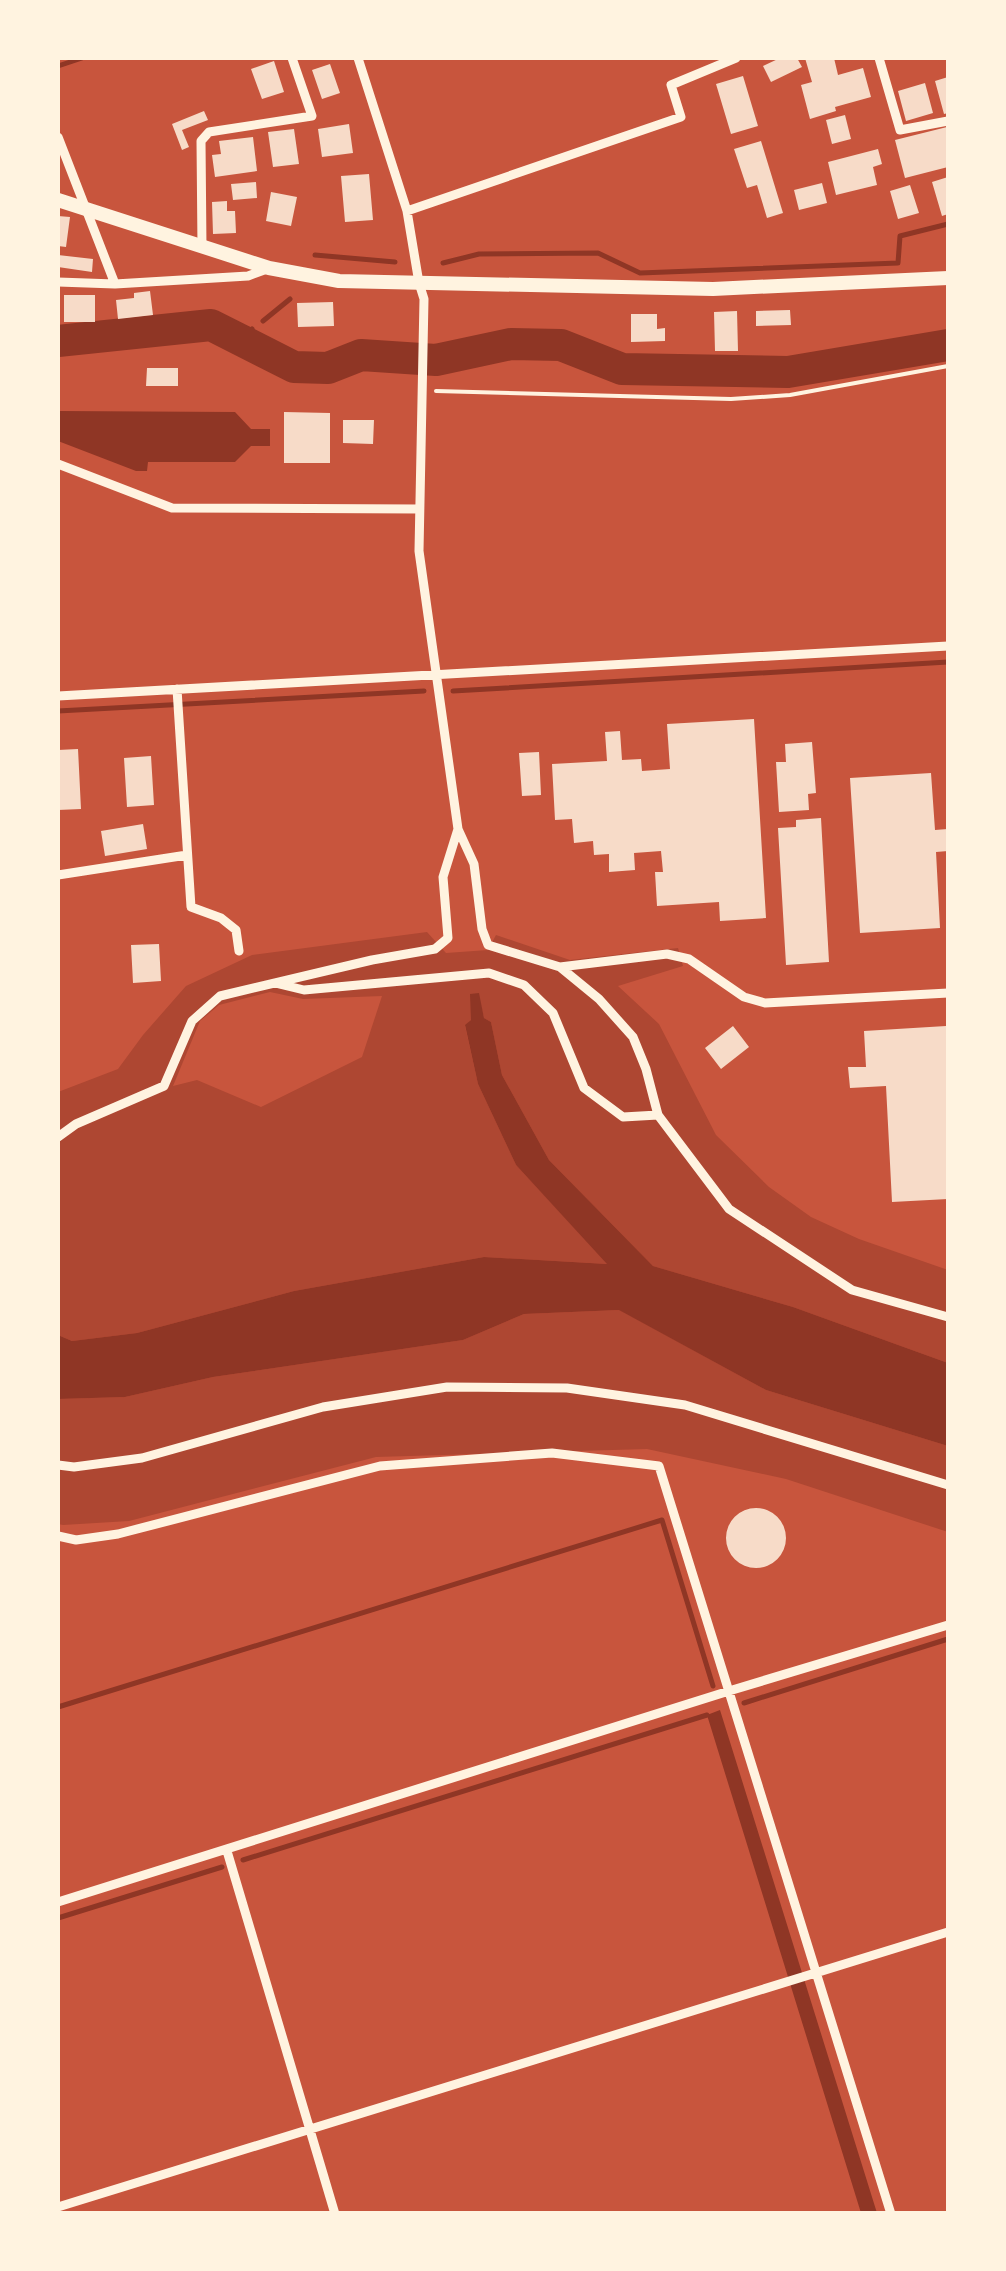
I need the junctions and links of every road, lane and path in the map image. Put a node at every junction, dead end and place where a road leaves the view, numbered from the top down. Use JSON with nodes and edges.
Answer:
{"nodes":[{"id":1,"x":292,"y":58,"type":"edge"},
{"id":2,"x":358,"y":58,"type":"edge"},
{"id":3,"x":736,"y":58,"type":"edge"},
{"id":4,"x":880,"y":58,"type":"edge"},
{"id":5,"x":948,"y":121,"type":"edge"},
{"id":6,"x":58,"y":137,"type":"edge"},
{"id":7,"x":58,"y":200,"type":"edge"},
{"id":8,"x":85,"y":209,"type":"junction"},
{"id":9,"x":407,"y":211,"type":"junction"},
{"id":10,"x":202,"y":248,"type":"junction"},
{"id":11,"x":270,"y":268,"type":"junction"},
{"id":12,"x":948,"y":278,"type":"edge"},
{"id":13,"x":58,"y":282,"type":"edge"},
{"id":14,"x":419,"y":283,"type":"junction"},
{"id":15,"x":114,"y":284,"type":"junction"},
{"id":16,"x":948,"y":366,"type":"edge"},
{"id":17,"x":422,"y":390,"type":"junction"},
{"id":18,"x":58,"y":464,"type":"edge"},
{"id":19,"x":419,"y":509,"type":"junction"},
{"id":20,"x":948,"y":646,"type":"edge"},
{"id":21,"x":436,"y":674,"type":"junction"},
{"id":22,"x":177,"y":689,"type":"junction"},
{"id":23,"x":58,"y":696,"type":"edge"},
{"id":24,"x":458,"y":829,"type":"junction"},
{"id":25,"x":187,"y":856,"type":"junction"},
{"id":26,"x":58,"y":875,"type":"edge"},
{"id":27,"x":240,"y":951,"type":"dead end"},
{"id":28,"x":560,"y":967,"type":"junction"},
{"id":29,"x":271,"y":982,"type":"junction"},
{"id":30,"x":948,"y":993,"type":"edge"},
{"id":31,"x":658,"y":1115,"type":"junction"},
{"id":32,"x":58,"y":1137,"type":"edge"},
{"id":33,"x":948,"y":1317,"type":"edge"},
{"id":34,"x":58,"y":1465,"type":"edge"},
{"id":35,"x":948,"y":1485,"type":"edge"},
{"id":36,"x":58,"y":1536,"type":"edge"},
{"id":37,"x":948,"y":1625,"type":"edge"},
{"id":38,"x":730,"y":1691,"type":"junction"},
{"id":39,"x":227,"y":1851,"type":"junction"},
{"id":40,"x":58,"y":1902,"type":"edge"},
{"id":41,"x":948,"y":1932,"type":"edge"},
{"id":42,"x":818,"y":1973,"type":"junction"},
{"id":43,"x":310,"y":2129,"type":"junction"},
{"id":44,"x":58,"y":2207,"type":"edge"},
{"id":45,"x":336,"y":2214,"type":"edge"},
{"id":46,"x":891,"y":2214,"type":"edge"}],
"edges":[{"from":1,"to":10,"type":"street"},
{"from":2,"to":9,"type":"street"},
{"from":3,"to":9,"type":"street"},
{"from":4,"to":5,"type":"street"},
{"from":6,"to":8,"type":"street"},
{"from":7,"to":8,"type":"main road"},
{"from":8,"to":10,"type":"main road"},
{"from":8,"to":15,"type":"street"},
{"from":9,"to":14,"type":"street"},
{"from":10,"to":11,"type":"main road"},
{"from":11,"to":14,"type":"main road"},
{"from":11,"to":15,"type":"street"},
{"from":12,"to":14,"type":"main road"},
{"from":13,"to":15,"type":"street"},
{"from":14,"to":17,"type":"street"},
{"from":16,"to":17,"type":"path"},
{"from":17,"to":19,"type":"street"},
{"from":18,"to":19,"type":"street"},
{"from":19,"to":21,"type":"street"},
{"from":20,"to":21,"type":"street"},
{"from":21,"to":22,"type":"street"},
{"from":21,"to":24,"type":"street"},
{"from":22,"to":23,"type":"street"},
{"from":22,"to":25,"type":"street"},
{"from":24,"to":28,"type":"street"},
{"from":24,"to":29,"type":"street"},
{"from":25,"to":26,"type":"street"},
{"from":25,"to":27,"type":"street"},
{"from":28,"to":30,"type":"street"},
{"from":28,"to":31,"type":"street"},
{"from":29,"to":31,"type":"street"},
{"from":29,"to":32,"type":"street"},
{"from":31,"to":33,"type":"street"},
{"from":34,"to":35,"type":"street"},
{"from":36,"to":38,"type":"street"},
{"from":37,"to":38,"type":"street"},
{"from":38,"to":39,"type":"street"},
{"from":38,"to":42,"type":"street"},
{"from":39,"to":40,"type":"street"},
{"from":39,"to":43,"type":"street"},
{"from":41,"to":42,"type":"street"},
{"from":42,"to":43,"type":"street"},
{"from":42,"to":46,"type":"street"},
{"from":43,"to":44,"type":"street"},
{"from":43,"to":45,"type":"street"}]}
